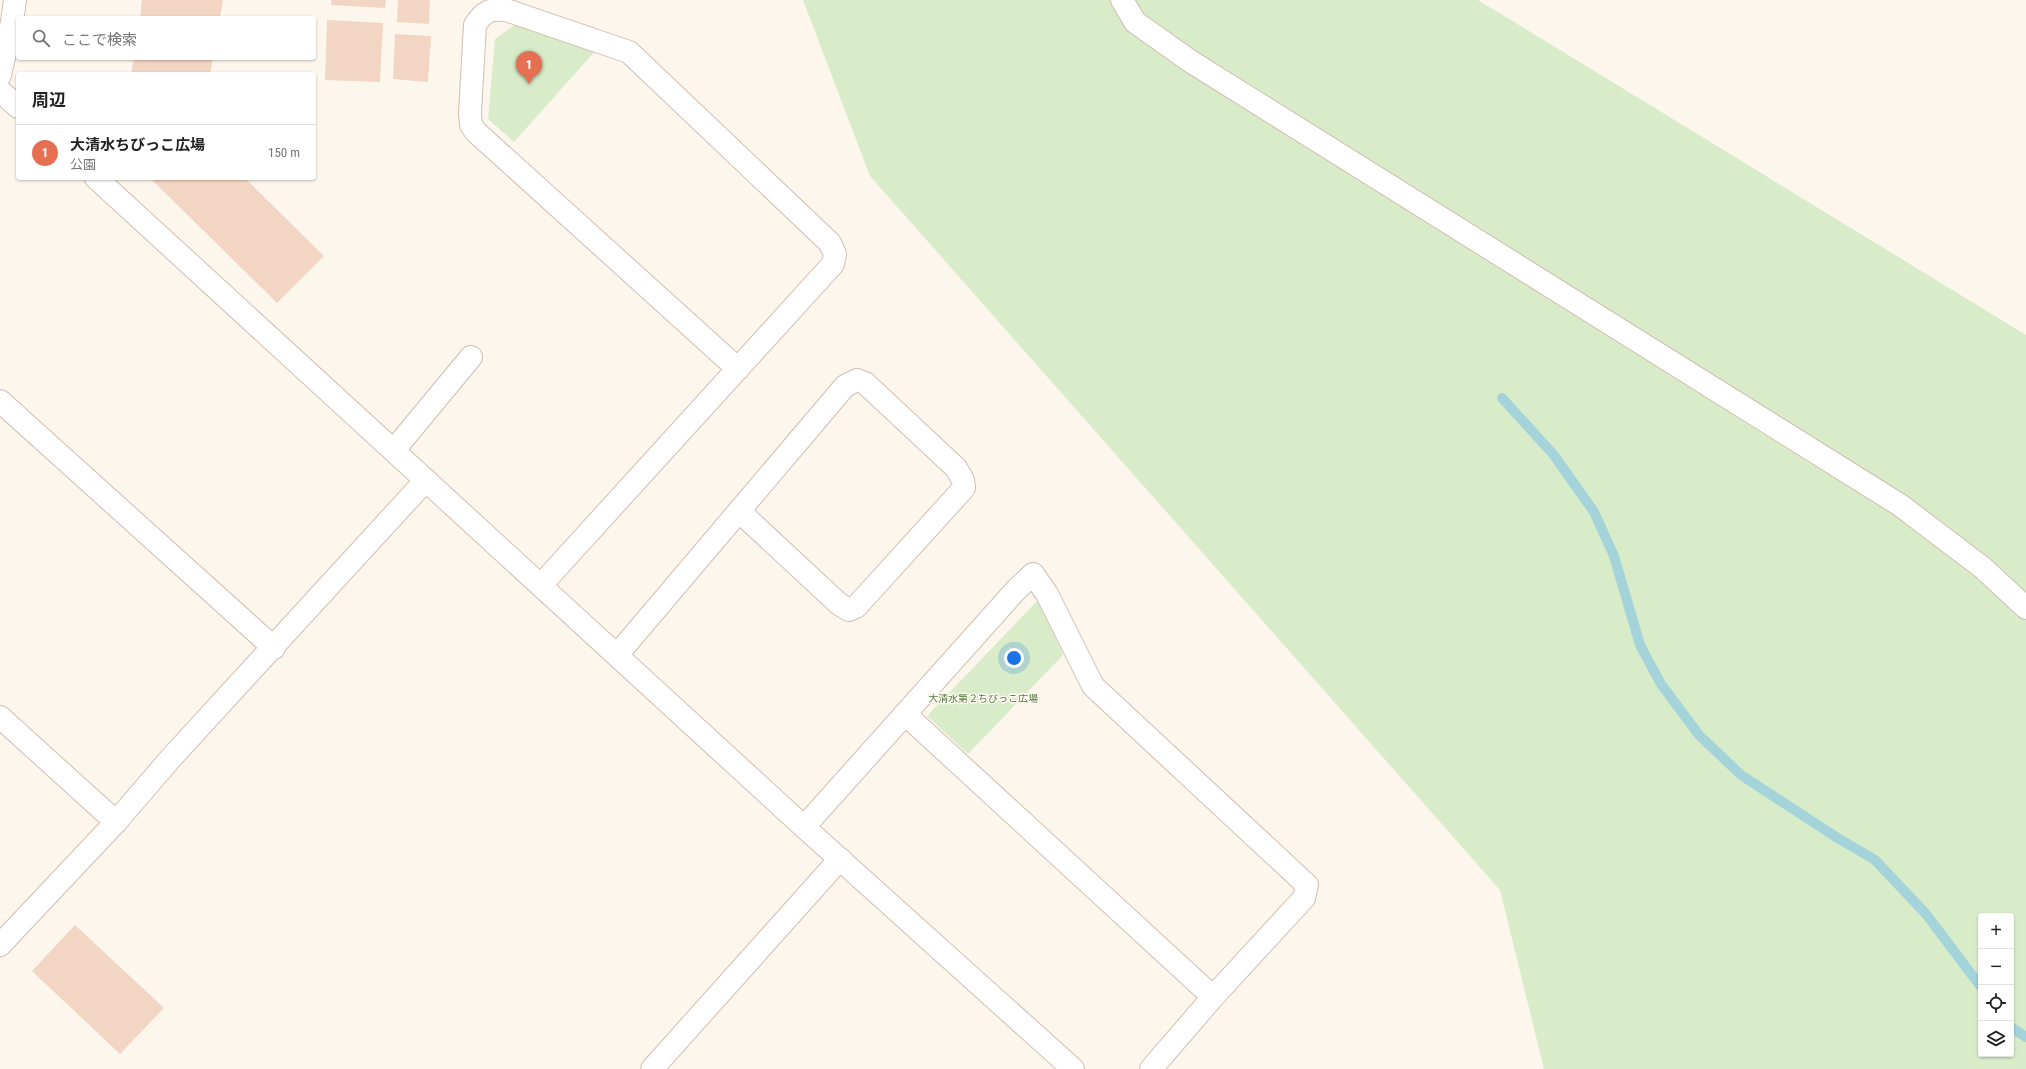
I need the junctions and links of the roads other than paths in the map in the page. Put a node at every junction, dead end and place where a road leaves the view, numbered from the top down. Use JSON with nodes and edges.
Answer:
{"nodes":[{"id":1,"x":15,"y":0,"type":"edge"},
{"id":2,"x":1122,"y":0,"type":"edge"},
{"id":3,"x":0,"y":74,"type":"edge"},
{"id":4,"x":0,"y":91,"type":"edge"},
{"id":5,"x":16,"y":105,"type":"edge"},
{"id":6,"x":98,"y":180,"type":"edge"},
{"id":7,"x":472,"y":357,"type":"dead end"},
{"id":8,"x":738,"y":369,"type":"junction"},
{"id":9,"x":0,"y":401,"type":"edge"},
{"id":10,"x":394,"y":450,"type":"junction"},
{"id":11,"x":426,"y":480,"type":"junction"},
{"id":12,"x":740,"y":512,"type":"junction"},
{"id":13,"x":541,"y":585,"type":"junction"},
{"id":14,"x":2026,"y":608,"type":"edge"},
{"id":15,"x":274,"y":648,"type":"junction"},
{"id":16,"x":617,"y":655,"type":"junction"},
{"id":17,"x":905,"y":714,"type":"junction"},
{"id":18,"x":0,"y":718,"type":"edge"},
{"id":19,"x":116,"y":822,"type":"junction"},
{"id":20,"x":804,"y":827,"type":"junction"},
{"id":21,"x":840,"y":859,"type":"junction"},
{"id":22,"x":0,"y":945,"type":"edge"},
{"id":23,"x":1213,"y":997,"type":"junction"},
{"id":24,"x":652,"y":1069,"type":"edge"},
{"id":25,"x":1074,"y":1069,"type":"edge"},
{"id":26,"x":1151,"y":1069,"type":"edge"}],
"edges":[{"from":1,"to":3,"type":"street"},
{"from":2,"to":14,"type":"street"},
{"from":4,"to":5,"type":"street"},
{"from":6,"to":10,"type":"street"},
{"from":7,"to":10,"type":"street"},
{"from":8,"to":8,"type":"street"},
{"from":8,"to":13,"type":"street"},
{"from":9,"to":15,"type":"street"},
{"from":10,"to":11,"type":"street"},
{"from":11,"to":13,"type":"street"},
{"from":11,"to":15,"type":"street"},
{"from":12,"to":12,"type":"street"},
{"from":12,"to":16,"type":"street"},
{"from":13,"to":16,"type":"street"},
{"from":15,"to":19,"type":"street"},
{"from":16,"to":20,"type":"street"},
{"from":17,"to":20,"type":"street"},
{"from":17,"to":23,"type":"street"},
{"from":17,"to":23,"type":"street"},
{"from":18,"to":19,"type":"street"},
{"from":19,"to":22,"type":"street"},
{"from":20,"to":21,"type":"street"},
{"from":21,"to":24,"type":"street"},
{"from":21,"to":25,"type":"street"},
{"from":23,"to":26,"type":"street"}]}
